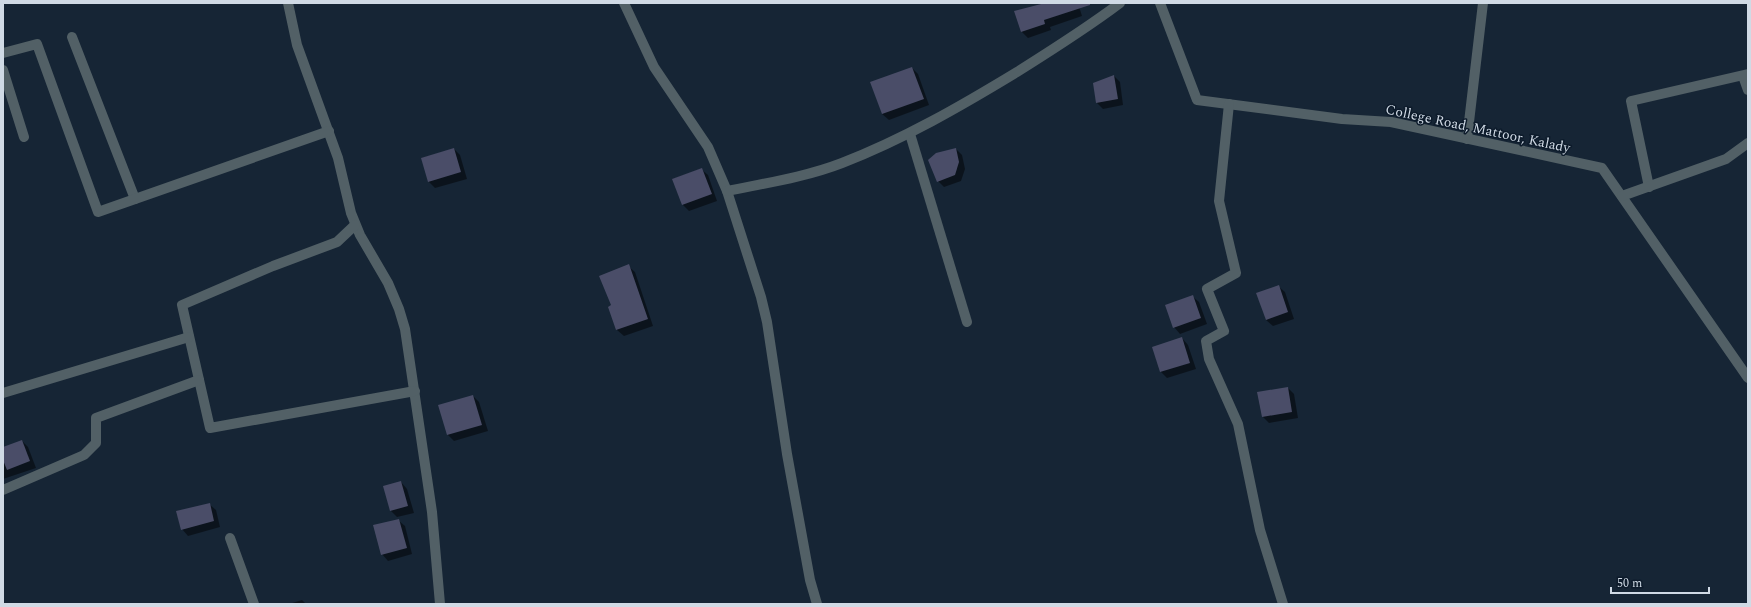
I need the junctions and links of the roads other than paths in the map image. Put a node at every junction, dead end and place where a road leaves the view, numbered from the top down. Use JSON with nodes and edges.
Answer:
{"nodes":[{"id":1,"x":288,"y":3,"type":"edge"},
{"id":2,"x":624,"y":3,"type":"edge"},
{"id":3,"x":1120,"y":3,"type":"edge"},
{"id":4,"x":1160,"y":3,"type":"edge"},
{"id":5,"x":1483,"y":3,"type":"edge"},
{"id":6,"x":72,"y":37,"type":"dead end"},
{"id":7,"x":3,"y":53,"type":"edge"},
{"id":8,"x":3,"y":70,"type":"edge"},
{"id":9,"x":1745,"y":75,"type":"edge"},
{"id":10,"x":1748,"y":90,"type":"edge"},
{"id":11,"x":1229,"y":104,"type":"junction"},
{"id":12,"x":329,"y":132,"type":"junction"},
{"id":13,"x":910,"y":134,"type":"junction"},
{"id":14,"x":24,"y":137,"type":"dead end"},
{"id":15,"x":1467,"y":139,"type":"junction"},
{"id":16,"x":1748,"y":143,"type":"edge"},
{"id":17,"x":1649,"y":187,"type":"junction"},
{"id":18,"x":728,"y":191,"type":"junction"},
{"id":19,"x":1622,"y":196,"type":"junction"},
{"id":20,"x":135,"y":199,"type":"junction"},
{"id":21,"x":355,"y":225,"type":"junction"},
{"id":22,"x":967,"y":322,"type":"dead end"},
{"id":23,"x":190,"y":337,"type":"junction"},
{"id":24,"x":1748,"y":378,"type":"edge"},
{"id":25,"x":199,"y":380,"type":"junction"},
{"id":26,"x":416,"y":391,"type":"junction"},
{"id":27,"x":3,"y":393,"type":"edge"},
{"id":28,"x":3,"y":490,"type":"edge"},
{"id":29,"x":230,"y":538,"type":"dead end"},
{"id":30,"x":254,"y":604,"type":"edge"},
{"id":31,"x":440,"y":604,"type":"edge"},
{"id":32,"x":817,"y":604,"type":"edge"},
{"id":33,"x":1283,"y":604,"type":"edge"}],
"edges":[{"from":1,"to":12,"type":"street"},
{"from":2,"to":18,"type":"street"},
{"from":3,"to":13,"type":"street"},
{"from":4,"to":11,"type":"street","name":"College Road, Mattoor, Kalady"},
{"from":5,"to":15,"type":"street"},
{"from":6,"to":20,"type":"street"},
{"from":7,"to":20,"type":"street"},
{"from":8,"to":14,"type":"street"},
{"from":9,"to":10,"type":"street"},
{"from":9,"to":17,"type":"street"},
{"from":11,"to":15,"type":"street","name":"College Road, Mattoor, Kalady"},
{"from":11,"to":33,"type":"street"},
{"from":12,"to":20,"type":"street"},
{"from":12,"to":21,"type":"street"},
{"from":13,"to":18,"type":"street"},
{"from":13,"to":22,"type":"street"},
{"from":15,"to":19,"type":"street","name":"College Road, Mattoor, Kalady"},
{"from":16,"to":17,"type":"street"},
{"from":17,"to":19,"type":"street"},
{"from":18,"to":32,"type":"street"},
{"from":19,"to":24,"type":"street","name":"College Road, Mattoor, Kalady"},
{"from":21,"to":23,"type":"street"},
{"from":21,"to":26,"type":"street"},
{"from":23,"to":25,"type":"street"},
{"from":23,"to":27,"type":"street"},
{"from":25,"to":26,"type":"street"},
{"from":25,"to":28,"type":"street"},
{"from":26,"to":31,"type":"street"},
{"from":29,"to":30,"type":"street"}]}
